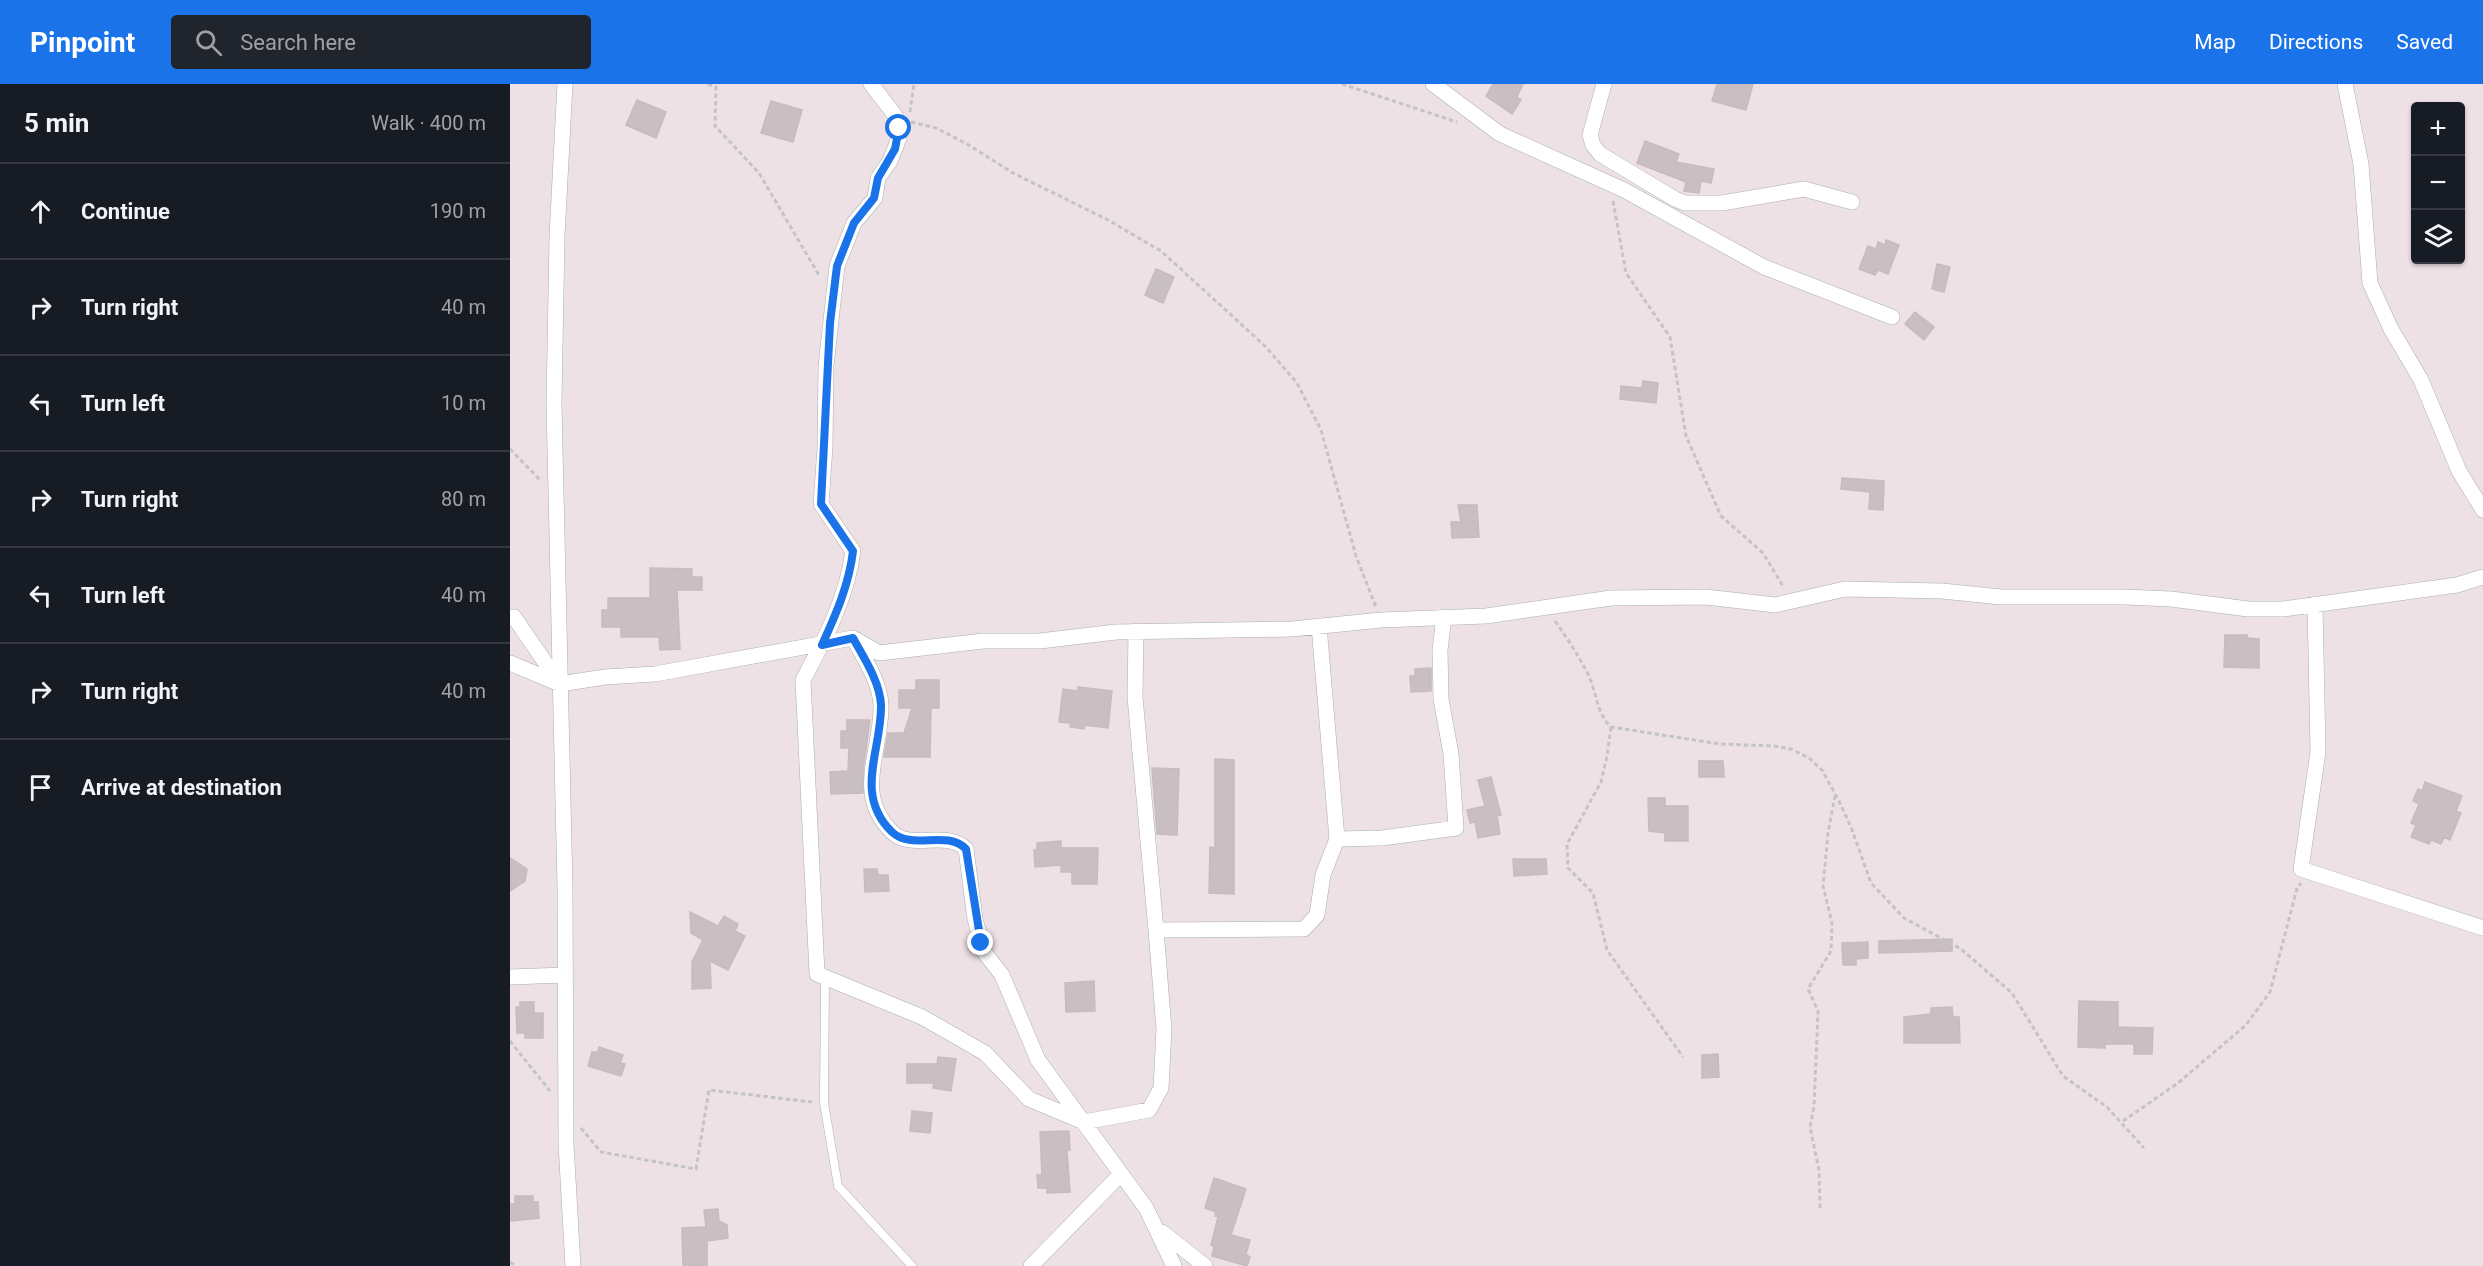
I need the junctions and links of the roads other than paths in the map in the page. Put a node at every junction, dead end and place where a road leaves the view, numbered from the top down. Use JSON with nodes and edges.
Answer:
{"nodes":[{"id":1,"x":565,"y":84,"type":"edge"},
{"id":2,"x":871,"y":84,"type":"edge"},
{"id":3,"x":1433,"y":84,"type":"edge"},
{"id":4,"x":1604,"y":84,"type":"edge"},
{"id":5,"x":2345,"y":84,"type":"edge"},
{"id":6,"x":1852,"y":202,"type":"dead end"},
{"id":7,"x":1892,"y":317,"type":"dead end"},
{"id":8,"x":2483,"y":510,"type":"edge"},
{"id":9,"x":2483,"y":578,"type":"edge"},
{"id":10,"x":2315,"y":604,"type":"junction"},
{"id":11,"x":510,"y":617,"type":"edge"},
{"id":12,"x":1444,"y":617,"type":"junction"},
{"id":13,"x":1319,"y":626,"type":"junction"},
{"id":14,"x":1136,"y":631,"type":"junction"},
{"id":15,"x":853,"y":638,"type":"junction"},
{"id":16,"x":822,"y":645,"type":"junction"},
{"id":17,"x":510,"y":663,"type":"edge"},
{"id":18,"x":560,"y":684,"type":"junction"},
{"id":19,"x":1337,"y":839,"type":"junction"},
{"id":20,"x":2483,"y":928,"type":"edge"},
{"id":21,"x":1156,"y":930,"type":"junction"},
{"id":22,"x":565,"y":975,"type":"junction"},
{"id":23,"x":510,"y":977,"type":"edge"},
{"id":24,"x":825,"y":977,"type":"junction"},
{"id":25,"x":1084,"y":1122,"type":"junction"},
{"id":26,"x":1121,"y":1174,"type":"junction"},
{"id":27,"x":1157,"y":1229,"type":"junction"},
{"id":28,"x":573,"y":1266,"type":"edge"},
{"id":29,"x":912,"y":1266,"type":"edge"},
{"id":30,"x":1031,"y":1266,"type":"edge"},
{"id":31,"x":1174,"y":1266,"type":"edge"},
{"id":32,"x":1206,"y":1266,"type":"edge"}],
"edges":[{"from":1,"to":18,"type":"street"},
{"from":2,"to":16,"type":"street"},
{"from":3,"to":7,"type":"street"},
{"from":4,"to":6,"type":"street"},
{"from":5,"to":8,"type":"street"},
{"from":9,"to":10,"type":"street"},
{"from":10,"to":12,"type":"street"},
{"from":10,"to":20,"type":"street"},
{"from":11,"to":18,"type":"street"},
{"from":12,"to":13,"type":"street"},
{"from":12,"to":19,"type":"street"},
{"from":13,"to":14,"type":"street"},
{"from":13,"to":19,"type":"street"},
{"from":14,"to":15,"type":"street"},
{"from":14,"to":21,"type":"street"},
{"from":15,"to":16,"type":"street"},
{"from":15,"to":25,"type":"street"},
{"from":16,"to":18,"type":"street"},
{"from":16,"to":24,"type":"street"},
{"from":17,"to":18,"type":"street"},
{"from":18,"to":22,"type":"street"},
{"from":19,"to":21,"type":"street"},
{"from":21,"to":25,"type":"street"},
{"from":22,"to":23,"type":"street"},
{"from":22,"to":28,"type":"street"},
{"from":24,"to":25,"type":"street"},
{"from":24,"to":29,"type":"lane"},
{"from":25,"to":26,"type":"street"},
{"from":26,"to":27,"type":"street"},
{"from":26,"to":30,"type":"street"},
{"from":27,"to":31,"type":"street"},
{"from":27,"to":32,"type":"street"}]}
